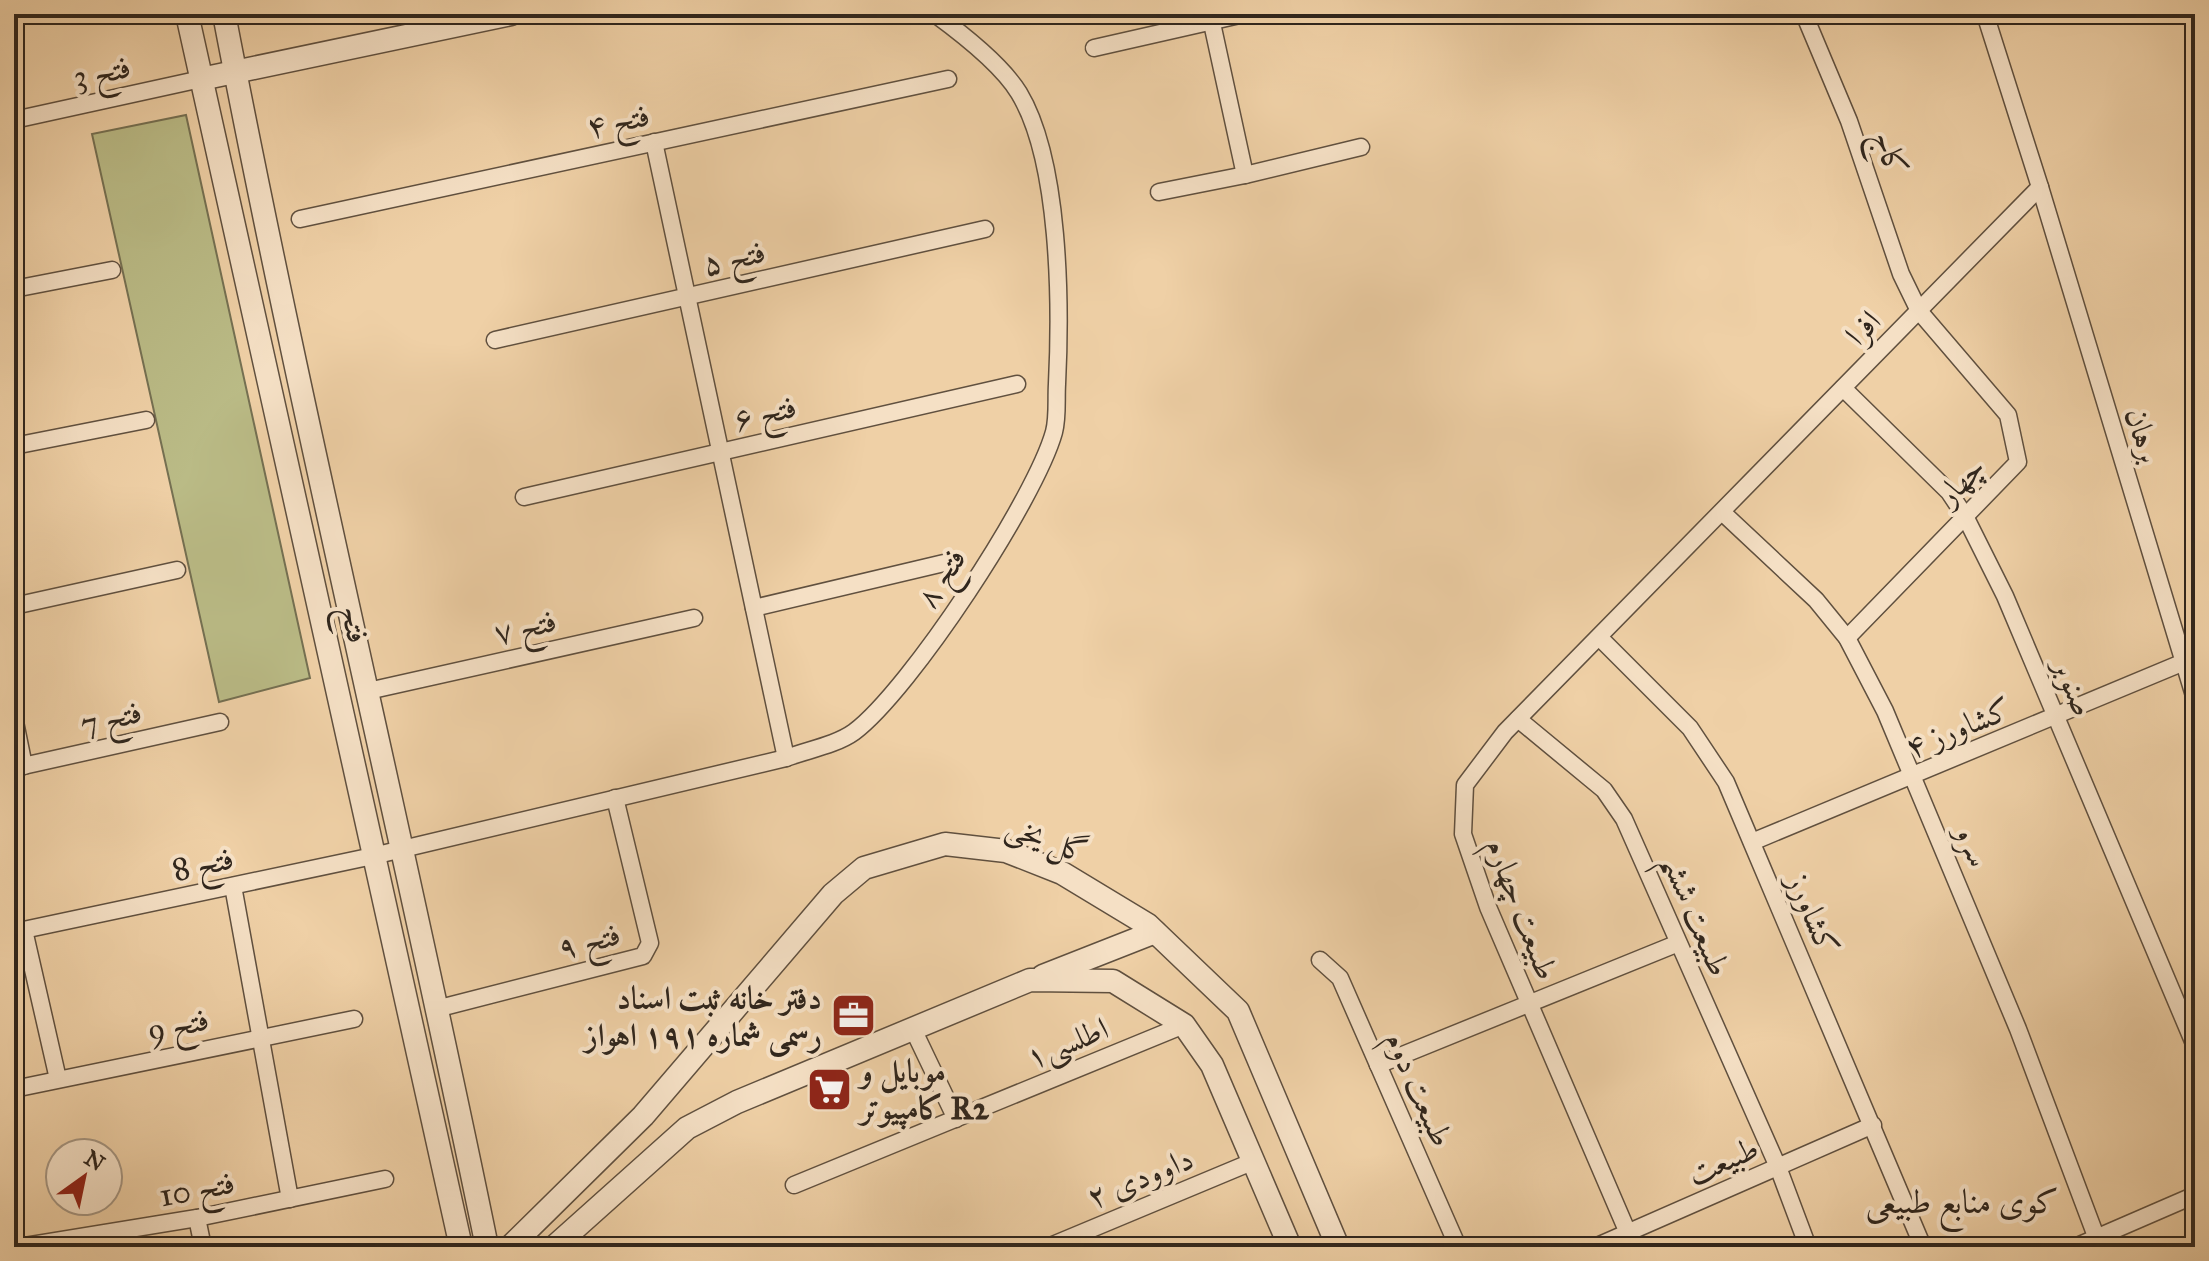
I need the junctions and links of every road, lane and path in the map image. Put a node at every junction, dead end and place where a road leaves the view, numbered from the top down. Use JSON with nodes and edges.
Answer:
{"nodes":[{"id":1,"x":187,"y":14,"type":"edge"},
{"id":2,"x":224,"y":14,"type":"edge"},
{"id":3,"x":511,"y":14,"type":"edge"},
{"id":4,"x":935,"y":14,"type":"edge"},
{"id":5,"x":1244,"y":14,"type":"edge"},
{"id":6,"x":1804,"y":14,"type":"edge"},
{"id":7,"x":1985,"y":14,"type":"edge"},
{"id":8,"x":1211,"y":18,"type":"edge"},
{"id":9,"x":1094,"y":48,"type":"dead end"},
{"id":10,"x":235,"y":74,"type":"junction"},
{"id":11,"x":201,"y":79,"type":"junction"},
{"id":12,"x":948,"y":79,"type":"dead end"},
{"id":13,"x":14,"y":120,"type":"edge"},
{"id":14,"x":654,"y":142,"type":"junction"},
{"id":15,"x":1361,"y":147,"type":"dead end"},
{"id":16,"x":1245,"y":175,"type":"junction"},
{"id":17,"x":2040,"y":187,"type":"junction"},
{"id":18,"x":1159,"y":192,"type":"dead end"},
{"id":19,"x":300,"y":219,"type":"dead end"},
{"id":20,"x":985,"y":229,"type":"dead end"},
{"id":21,"x":112,"y":270,"type":"dead end"},
{"id":22,"x":14,"y":289,"type":"edge"},
{"id":23,"x":687,"y":297,"type":"junction"},
{"id":24,"x":1919,"y":311,"type":"junction"},
{"id":25,"x":495,"y":340,"type":"dead end"},
{"id":26,"x":1017,"y":384,"type":"dead end"},
{"id":27,"x":1843,"y":388,"type":"junction"},
{"id":28,"x":146,"y":420,"type":"dead end"},
{"id":29,"x":14,"y":446,"type":"edge"},
{"id":30,"x":721,"y":452,"type":"junction"},
{"id":31,"x":524,"y":497,"type":"dead end"},
{"id":32,"x":1722,"y":512,"type":"junction"},
{"id":33,"x":1965,"y":516,"type":"junction"},
{"id":34,"x":944,"y":563,"type":"dead end"},
{"id":35,"x":177,"y":570,"type":"dead end"},
{"id":36,"x":14,"y":606,"type":"edge"},
{"id":37,"x":754,"y":608,"type":"junction"},
{"id":38,"x":694,"y":618,"type":"dead end"},
{"id":39,"x":1599,"y":637,"type":"junction"},
{"id":40,"x":1847,"y":638,"type":"junction"},
{"id":41,"x":2184,"y":662,"type":"junction"},
{"id":42,"x":368,"y":691,"type":"junction"},
{"id":43,"x":2195,"y":699,"type":"edge"},
{"id":44,"x":14,"y":717,"type":"edge"},
{"id":45,"x":2056,"y":718,"type":"junction"},
{"id":46,"x":1518,"y":719,"type":"junction"},
{"id":47,"x":220,"y":722,"type":"dead end"},
{"id":48,"x":786,"y":758,"type":"junction"},
{"id":49,"x":19,"y":767,"type":"edge"},
{"id":50,"x":1913,"y":776,"type":"junction"},
{"id":51,"x":615,"y":798,"type":"junction"},
{"id":52,"x":1752,"y":842,"type":"junction"},
{"id":53,"x":403,"y":849,"type":"junction"},
{"id":54,"x":373,"y":856,"type":"junction"},
{"id":55,"x":233,"y":886,"type":"junction"},
{"id":56,"x":19,"y":931,"type":"edge"},
{"id":57,"x":1155,"y":932,"type":"junction"},
{"id":58,"x":1676,"y":944,"type":"junction"},
{"id":59,"x":1320,"y":960,"type":"dead end"},
{"id":60,"x":1030,"y":980,"type":"junction"},
{"id":61,"x":1530,"y":1004,"type":"junction"},
{"id":62,"x":436,"y":1009,"type":"junction"},
{"id":63,"x":354,"y":1019,"type":"dead end"},
{"id":64,"x":1184,"y":1025,"type":"junction"},
{"id":65,"x":913,"y":1029,"type":"junction"},
{"id":66,"x":261,"y":1035,"type":"junction"},
{"id":67,"x":2195,"y":1046,"type":"edge"},
{"id":68,"x":1378,"y":1065,"type":"junction"},
{"id":69,"x":58,"y":1079,"type":"junction"},
{"id":70,"x":14,"y":1089,"type":"edge"},
{"id":71,"x":956,"y":1119,"type":"junction"},
{"id":72,"x":1873,"y":1125,"type":"junction"},
{"id":73,"x":1254,"y":1161,"type":"junction"},
{"id":74,"x":1778,"y":1167,"type":"junction"},
{"id":75,"x":385,"y":1179,"type":"dead end"},
{"id":76,"x":794,"y":1185,"type":"dead end"},
{"id":77,"x":2195,"y":1195,"type":"edge"},
{"id":78,"x":290,"y":1199,"type":"junction"},
{"id":79,"x":197,"y":1218,"type":"junction"},
{"id":80,"x":1631,"y":1240,"type":"edge"},
{"id":81,"x":2099,"y":1242,"type":"edge"},
{"id":82,"x":19,"y":1247,"type":"edge"},
{"id":83,"x":203,"y":1247,"type":"edge"},
{"id":84,"x":461,"y":1247,"type":"edge"},
{"id":85,"x":487,"y":1247,"type":"edge"},
{"id":86,"x":510,"y":1247,"type":"edge"},
{"id":87,"x":554,"y":1247,"type":"edge"},
{"id":88,"x":1048,"y":1247,"type":"edge"},
{"id":89,"x":1290,"y":1247,"type":"edge"},
{"id":90,"x":1338,"y":1247,"type":"edge"},
{"id":91,"x":1458,"y":1247,"type":"edge"},
{"id":92,"x":1595,"y":1247,"type":"edge"},
{"id":93,"x":1808,"y":1247,"type":"edge"},
{"id":94,"x":1923,"y":1247,"type":"edge"},
{"id":95,"x":2075,"y":1247,"type":"edge"}],
"edges":[{"from":1,"to":11,"type":"street","name":"فتح"},
{"from":2,"to":10,"type":"street","name":"فتح"},
{"from":3,"to":10,"type":"street"},
{"from":4,"to":48,"type":"street","name":"فتح ۸"},
{"from":5,"to":8,"type":"street"},
{"from":6,"to":24,"type":"street","name":"کاج"},
{"from":7,"to":17,"type":"street"},
{"from":8,"to":9,"type":"street"},
{"from":8,"to":16,"type":"street"},
{"from":10,"to":11,"type":"street"},
{"from":10,"to":42,"type":"street","name":"فتح"},
{"from":11,"to":13,"type":"street","name":"فتح 3"},
{"from":11,"to":54,"type":"street","name":"فتح"},
{"from":12,"to":14,"type":"street","name":"فتح ۴"},
{"from":14,"to":19,"type":"street","name":"فتح ۴"},
{"from":14,"to":23,"type":"street"},
{"from":15,"to":16,"type":"street"},
{"from":16,"to":18,"type":"street"},
{"from":17,"to":24,"type":"street","name":"افرا"},
{"from":17,"to":41,"type":"street","name":"برهان"},
{"from":20,"to":23,"type":"street","name":"فتح ۵"},
{"from":21,"to":22,"type":"street"},
{"from":23,"to":25,"type":"street","name":"فتح ۵"},
{"from":23,"to":30,"type":"street"},
{"from":24,"to":27,"type":"street","name":"افرا"},
{"from":24,"to":33,"type":"street","name":"چهار"},
{"from":26,"to":30,"type":"street","name":"فتح ۶"},
{"from":27,"to":32,"type":"street","name":"افرا"},
{"from":27,"to":33,"type":"street","name":"صنوبر"},
{"from":28,"to":29,"type":"street"},
{"from":30,"to":31,"type":"street","name":"فتح ۶"},
{"from":30,"to":37,"type":"street"},
{"from":32,"to":39,"type":"street","name":"افرا"},
{"from":32,"to":40,"type":"street","name":"سرو"},
{"from":33,"to":40,"type":"street","name":"چهار"},
{"from":33,"to":45,"type":"street","name":"صنوبر"},
{"from":34,"to":37,"type":"street"},
{"from":35,"to":36,"type":"street"},
{"from":37,"to":48,"type":"street"},
{"from":38,"to":42,"type":"street","name":"فتح ۷"},
{"from":39,"to":46,"type":"street","name":"طبیعت چهارم"},
{"from":39,"to":52,"type":"street","name":"کشاورز"},
{"from":40,"to":50,"type":"street","name":"سرو"},
{"from":41,"to":43,"type":"street","name":"برهان"},
{"from":41,"to":45,"type":"street","name":"کشاورز ۴"},
{"from":42,"to":53,"type":"street","name":"فتح"},
{"from":44,"to":49,"type":"street"},
{"from":45,"to":50,"type":"street","name":"کشاورز ۴"},
{"from":45,"to":67,"type":"street","name":"صنوبر"},
{"from":46,"to":58,"type":"street","name":"طبیعت ششم"},
{"from":46,"to":61,"type":"street","name":"طبیعت چهارم"},
{"from":47,"to":49,"type":"street","name":"فتح 7"},
{"from":48,"to":51,"type":"street","name":"فتح ۸"},
{"from":50,"to":52,"type":"street","name":"کشاورز ۴"},
{"from":50,"to":81,"type":"street","name":"سرو"},
{"from":51,"to":53,"type":"street","name":"فتح ۸"},
{"from":51,"to":62,"type":"street","name":"فتح ۹"},
{"from":52,"to":72,"type":"street","name":"کشاورز"},
{"from":53,"to":54,"type":"street","name":"فتح 8"},
{"from":53,"to":62,"type":"street","name":"فتح"},
{"from":54,"to":55,"type":"street","name":"فتح 8"},
{"from":54,"to":84,"type":"street","name":"فتح"},
{"from":55,"to":56,"type":"street","name":"فتح 8"},
{"from":55,"to":66,"type":"street"},
{"from":56,"to":69,"type":"street"},
{"from":57,"to":60,"type":"street"},
{"from":57,"to":86,"type":"street","name":"گل یخی"},
{"from":57,"to":90,"type":"street","name":"گل یخی"},
{"from":58,"to":61,"type":"street"},
{"from":58,"to":74,"type":"street","name":"طبیعت ششم"},
{"from":59,"to":68,"type":"street","name":"طبیعت دوم"},
{"from":60,"to":64,"type":"street"},
{"from":60,"to":65,"type":"street"},
{"from":61,"to":68,"type":"street"},
{"from":61,"to":80,"type":"street","name":"طبیعت چهارم"},
{"from":62,"to":85,"type":"street","name":"فتح"},
{"from":63,"to":66,"type":"street","name":"فتح 9"},
{"from":64,"to":71,"type":"street","name":"اطلسی۱"},
{"from":64,"to":73,"type":"street"},
{"from":65,"to":71,"type":"street"},
{"from":65,"to":87,"type":"street"},
{"from":66,"to":69,"type":"street","name":"فتح 9"},
{"from":66,"to":78,"type":"street"},
{"from":68,"to":91,"type":"street","name":"طبیعت دوم"},
{"from":69,"to":70,"type":"street","name":"فتح 9"},
{"from":71,"to":76,"type":"street","name":"اطلسی۱"},
{"from":72,"to":74,"type":"street","name":"طبیعت"},
{"from":72,"to":94,"type":"street","name":"کشاورز"},
{"from":73,"to":88,"type":"street","name":"داوودی ۲"},
{"from":73,"to":89,"type":"street"},
{"from":74,"to":80,"type":"street","name":"طبیعت"},
{"from":74,"to":93,"type":"street","name":"طبیعت ششم"},
{"from":75,"to":78,"type":"street","name":"فتح 10"},
{"from":77,"to":81,"type":"street"},
{"from":78,"to":79,"type":"street","name":"فتح 10"},
{"from":79,"to":82,"type":"street","name":"فتح 10"},
{"from":79,"to":83,"type":"street"},
{"from":80,"to":92,"type":"street","name":"طبیعت"},
{"from":81,"to":95,"type":"street"}]}
